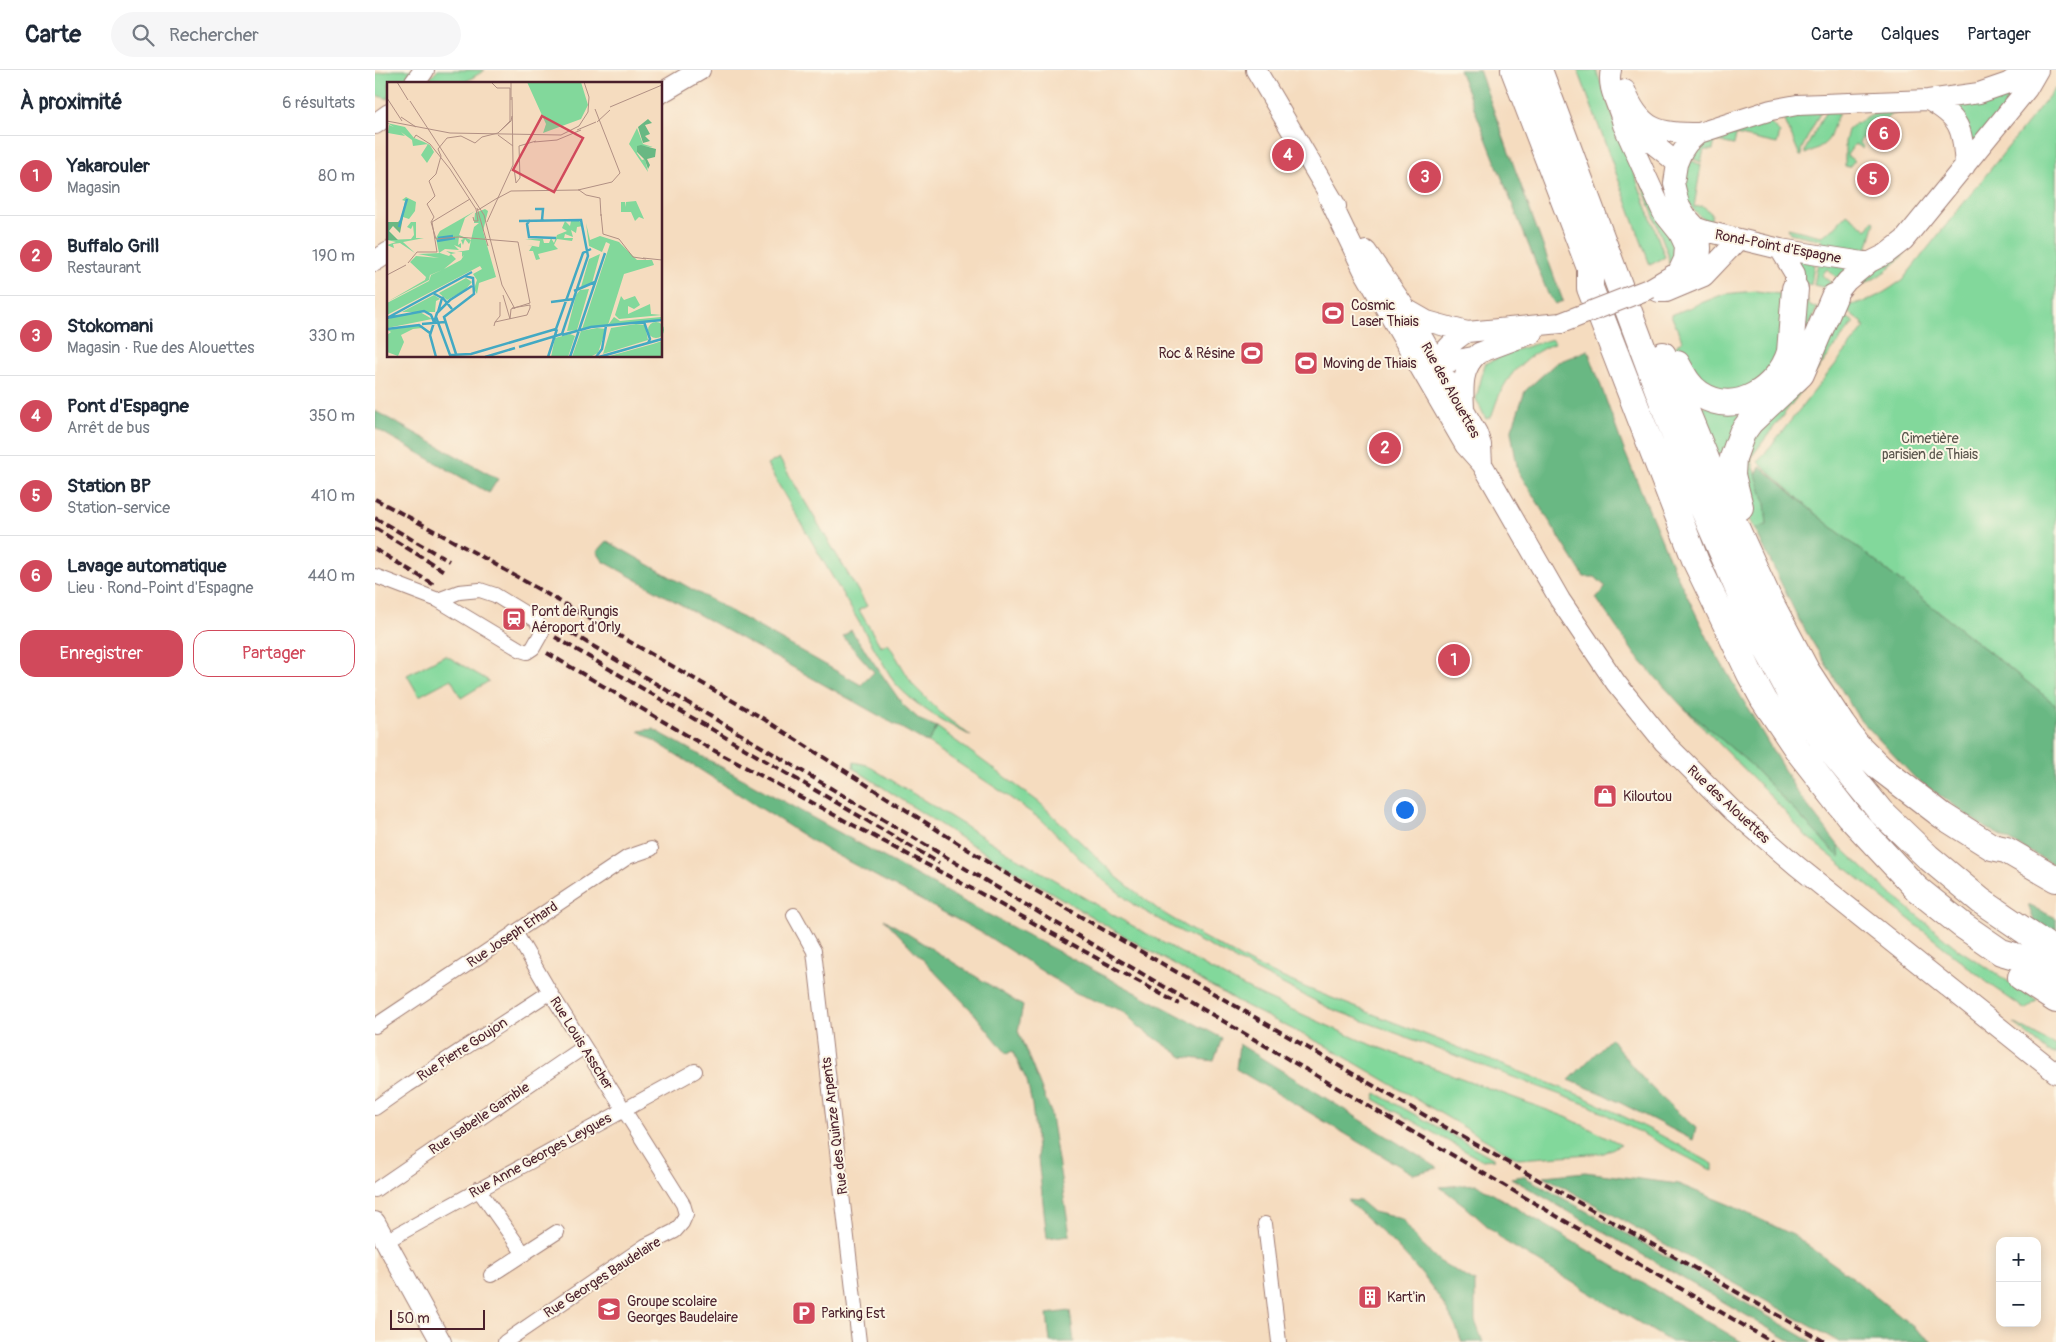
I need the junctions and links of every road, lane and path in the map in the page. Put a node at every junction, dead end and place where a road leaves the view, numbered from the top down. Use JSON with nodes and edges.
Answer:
{"nodes":[{"id":1,"x":424,"y":70,"type":"edge"},
{"id":2,"x":700,"y":70,"type":"edge"},
{"id":3,"x":1256,"y":70,"type":"edge"},
{"id":4,"x":1495,"y":70,"type":"edge"},
{"id":5,"x":1514,"y":70,"type":"edge"},
{"id":6,"x":1539,"y":70,"type":"edge"},
{"id":7,"x":1558,"y":70,"type":"edge"},
{"id":8,"x":1612,"y":70,"type":"edge"},
{"id":9,"x":2027,"y":70,"type":"edge"},
{"id":10,"x":2038,"y":70,"type":"edge"},
{"id":11,"x":415,"y":82,"type":"edge"},
{"id":12,"x":663,"y":92,"type":"edge"},
{"id":13,"x":1928,"y":100,"type":"junction"},
{"id":14,"x":387,"y":115,"type":"edge"},
{"id":15,"x":1622,"y":117,"type":"junction"},
{"id":16,"x":375,"y":124,"type":"edge"},
{"id":17,"x":1699,"y":133,"type":"junction"},
{"id":18,"x":1677,"y":164,"type":"junction"},
{"id":19,"x":1965,"y":166,"type":"junction"},
{"id":20,"x":1328,"y":196,"type":"junction"},
{"id":21,"x":1697,"y":228,"type":"junction"},
{"id":22,"x":1738,"y":240,"type":"junction"},
{"id":23,"x":1780,"y":249,"type":"junction"},
{"id":24,"x":387,"y":253,"type":"edge"},
{"id":25,"x":375,"y":261,"type":"edge"},
{"id":26,"x":1870,"y":262,"type":"junction"},
{"id":27,"x":1364,"y":271,"type":"junction"},
{"id":28,"x":1666,"y":282,"type":"junction"},
{"id":29,"x":1590,"y":288,"type":"junction"},
{"id":30,"x":1795,"y":289,"type":"joint"},
{"id":31,"x":1834,"y":297,"type":"joint"},
{"id":32,"x":1405,"y":309,"type":"junction"},
{"id":33,"x":1561,"y":323,"type":"junction"},
{"id":34,"x":1467,"y":332,"type":"junction"},
{"id":35,"x":1658,"y":344,"type":"junction"},
{"id":36,"x":1473,"y":358,"type":"junction"},
{"id":37,"x":1437,"y":364,"type":"junction"},
{"id":38,"x":1431,"y":386,"type":"junction"},
{"id":39,"x":1465,"y":413,"type":"junction"},
{"id":40,"x":1482,"y":464,"type":"junction"},
{"id":41,"x":1750,"y":559,"type":"junction"},
{"id":42,"x":375,"y":576,"type":"edge"},
{"id":43,"x":437,"y":600,"type":"junction"},
{"id":44,"x":1992,"y":846,"type":"junction"},
{"id":45,"x":651,"y":849,"type":"dead end"},
{"id":46,"x":2056,"y":879,"type":"edge"},
{"id":47,"x":2056,"y":890,"type":"edge"},
{"id":48,"x":794,"y":915,"type":"dead end"},
{"id":49,"x":515,"y":932,"type":"junction"},
{"id":50,"x":2001,"y":952,"type":"junction"},
{"id":51,"x":2056,"y":952,"type":"edge"},
{"id":52,"x":2056,"y":980,"type":"edge"},
{"id":53,"x":550,"y":992,"type":"junction"},
{"id":54,"x":2056,"y":1000,"type":"edge"},
{"id":55,"x":375,"y":1026,"type":"edge"},
{"id":56,"x":584,"y":1047,"type":"junction"},
{"id":57,"x":695,"y":1071,"type":"dead end"},
{"id":58,"x":2056,"y":1073,"type":"edge"},
{"id":59,"x":375,"y":1108,"type":"edge"},
{"id":60,"x":624,"y":1110,"type":"junction"},
{"id":61,"x":478,"y":1189,"type":"junction"},
{"id":62,"x":375,"y":1190,"type":"edge"},
{"id":63,"x":683,"y":1204,"type":"joint"},
{"id":64,"x":375,"y":1222,"type":"edge"},
{"id":65,"x":1265,"y":1224,"type":"dead end"},
{"id":66,"x":557,"y":1232,"type":"dead end"},
{"id":67,"x":386,"y":1241,"type":"junction"},
{"id":68,"x":524,"y":1254,"type":"junction"},
{"id":69,"x":491,"y":1275,"type":"dead end"},
{"id":70,"x":441,"y":1342,"type":"edge"},
{"id":71,"x":505,"y":1342,"type":"edge"},
{"id":72,"x":859,"y":1342,"type":"edge"},
{"id":73,"x":1279,"y":1342,"type":"edge"}],
"edges":[{"from":1,"to":11,"type":"street"},
{"from":2,"to":12,"type":"street"},
{"from":3,"to":20,"type":"street","name":"Rue des Alouettes"},
{"from":4,"to":29,"type":"highway"},
{"from":5,"to":29,"type":"highway"},
{"from":6,"to":51,"type":"highway"},
{"from":7,"to":35,"type":"highway"},
{"from":8,"to":15,"type":"street"},
{"from":8,"to":17,"type":"street"},
{"from":9,"to":13,"type":"street"},
{"from":10,"to":19,"type":"street"},
{"from":13,"to":17,"type":"street"},
{"from":13,"to":19,"type":"street"},
{"from":14,"to":16,"type":"street"},
{"from":15,"to":18,"type":"street"},
{"from":15,"to":28,"type":"street"},
{"from":17,"to":18,"type":"street","name":"Rond-Point d'Espagne"},
{"from":18,"to":21,"type":"street","name":"Rond-Point d'Espagne"},
{"from":19,"to":26,"type":"street"},
{"from":20,"to":27,"type":"street","name":"Rue des Alouettes"},
{"from":20,"to":32,"type":"street","name":"Rue des Alouettes"},
{"from":21,"to":22,"type":"street","name":"Rond-Point d'Espagne"},
{"from":21,"to":28,"type":"street"},
{"from":22,"to":23,"type":"street","name":"Rond-Point d'Espagne"},
{"from":22,"to":28,"type":"street"},
{"from":23,"to":26,"type":"street","name":"Rond-Point d'Espagne"},
{"from":23,"to":30,"type":"street"},
{"from":24,"to":25,"type":"street"},
{"from":26,"to":31,"type":"street"},
{"from":27,"to":37,"type":"street"},
{"from":27,"to":38,"type":"street","name":"Rue des Alouettes"},
{"from":28,"to":33,"type":"street","bridge":true},
{"from":29,"to":50,"type":"highway"},
{"from":30,"to":35,"type":"highway"},
{"from":31,"to":41,"type":"highway"},
{"from":32,"to":34,"type":"street"},
{"from":32,"to":37,"type":"street","name":"Rue des Alouettes"},
{"from":33,"to":34,"type":"street"},
{"from":33,"to":36,"type":"street"},
{"from":34,"to":37,"type":"street"},
{"from":35,"to":41,"type":"highway"},
{"from":36,"to":37,"type":"street"},
{"from":36,"to":39,"type":"street"},
{"from":37,"to":38,"type":"street"},
{"from":37,"to":39,"type":"street","name":"Rue des Alouettes"},
{"from":38,"to":40,"type":"street","name":"Rue des Alouettes"},
{"from":39,"to":40,"type":"street","name":"Rue des Alouettes"},
{"from":40,"to":58,"type":"street","name":"Rue des Alouettes"},
{"from":41,"to":44,"type":"highway"},
{"from":42,"to":43,"type":"street"},
{"from":43,"to":43,"type":"street"},
{"from":44,"to":46,"type":"highway"},
{"from":44,"to":47,"type":"highway"},
{"from":45,"to":49,"type":"street","name":"Rue Joseph Erhard"},
{"from":48,"to":72,"type":"street","name":"Rue des Quinze Arpents"},
{"from":49,"to":53,"type":"street","name":"Rue Louis Asscher"},
{"from":49,"to":55,"type":"street","name":"Rue Joseph Erhard"},
{"from":50,"to":52,"type":"highway"},
{"from":50,"to":54,"type":"highway"},
{"from":53,"to":56,"type":"street","name":"Rue Louis Asscher"},
{"from":53,"to":59,"type":"street","name":"Rue Pierre Goujon"},
{"from":56,"to":60,"type":"street","name":"Rue Louis Asscher"},
{"from":56,"to":62,"type":"street","name":"Rue Isabelle Gamble"},
{"from":57,"to":60,"type":"street","name":"Rue Anne Georges Leygues"},
{"from":60,"to":61,"type":"street","name":"Rue Anne Georges Leygues"},
{"from":60,"to":63,"type":"street","name":"Rue Louis Asscher"},
{"from":61,"to":67,"type":"street","name":"Rue Anne Georges Leygues"},
{"from":61,"to":68,"type":"street"},
{"from":63,"to":71,"type":"street","name":"Rue Georges Baudelaire"},
{"from":64,"to":67,"type":"street"},
{"from":65,"to":73,"type":"street"},
{"from":66,"to":68,"type":"street"},
{"from":67,"to":70,"type":"street"},
{"from":68,"to":69,"type":"street"}]}
